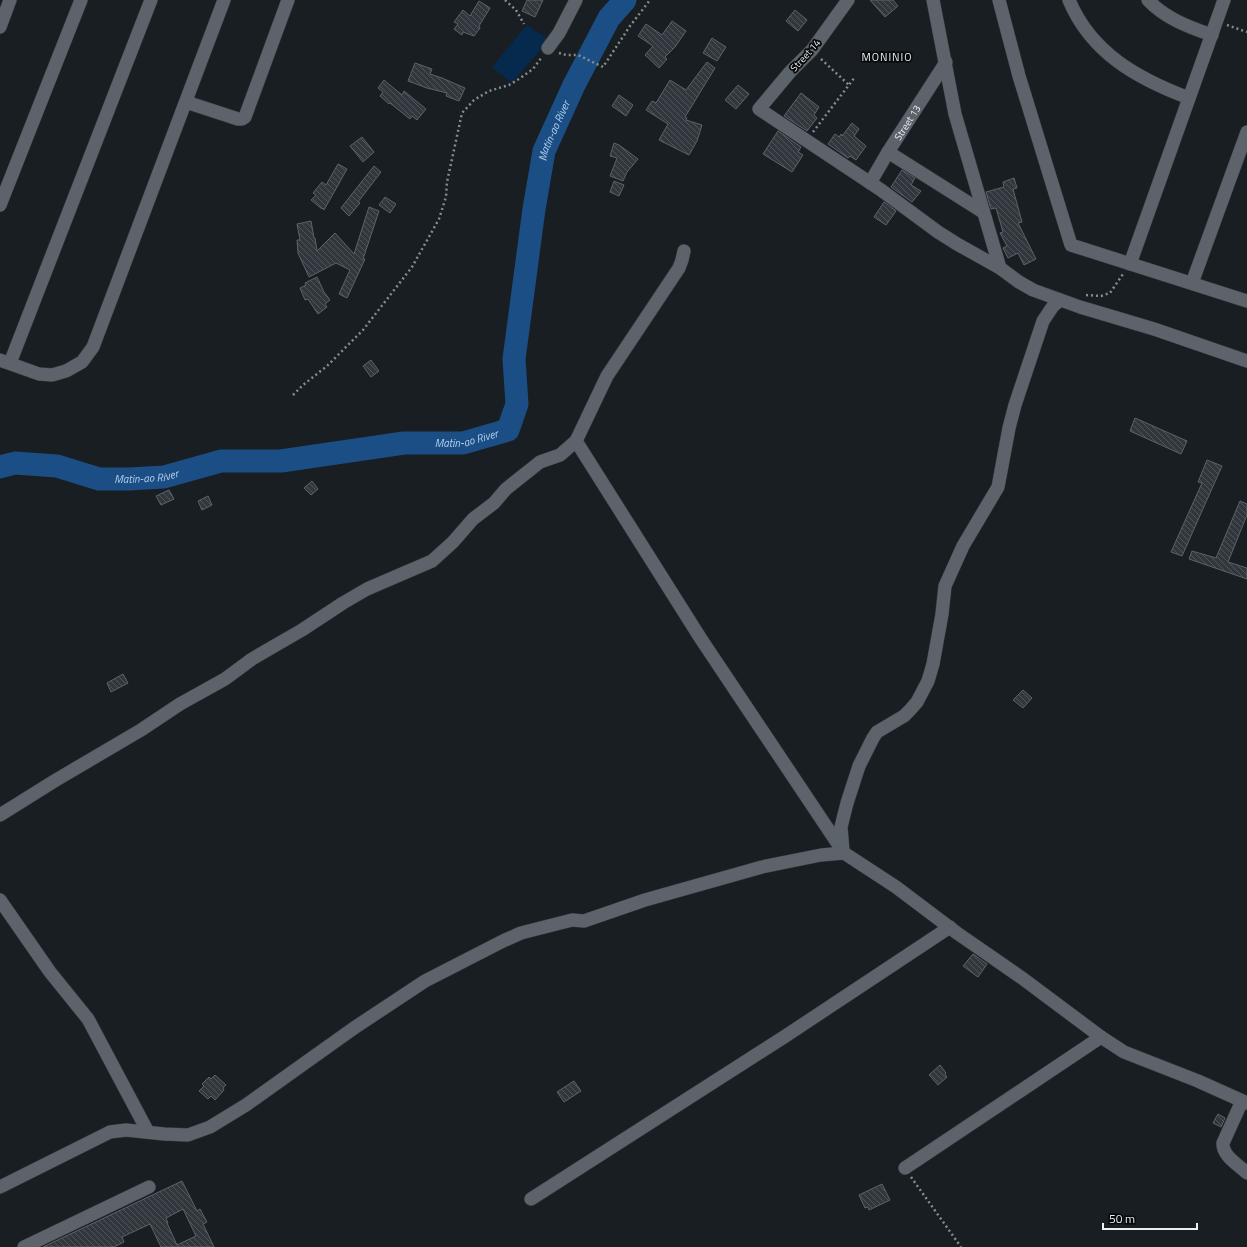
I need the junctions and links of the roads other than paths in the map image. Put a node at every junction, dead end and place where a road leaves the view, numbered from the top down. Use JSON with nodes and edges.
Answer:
{"nodes":[{"id":1,"x":10,"y":0,"type":"edge"},
{"id":2,"x":80,"y":0,"type":"edge"},
{"id":3,"x":151,"y":0,"type":"edge"},
{"id":4,"x":224,"y":0,"type":"edge"},
{"id":5,"x":288,"y":0,"type":"edge"},
{"id":6,"x":576,"y":0,"type":"edge"},
{"id":7,"x":848,"y":0,"type":"edge"},
{"id":8,"x":933,"y":0,"type":"edge"},
{"id":9,"x":999,"y":0,"type":"edge"},
{"id":10,"x":1069,"y":0,"type":"edge"},
{"id":11,"x":1148,"y":0,"type":"edge"},
{"id":12,"x":1224,"y":0,"type":"edge"},
{"id":13,"x":0,"y":27,"type":"edge"},
{"id":14,"x":1212,"y":35,"type":"junction"},
{"id":15,"x":548,"y":48,"type":"road end"},
{"id":16,"x":946,"y":62,"type":"junction"},
{"id":17,"x":1189,"y":98,"type":"junction"},
{"id":18,"x":186,"y":102,"type":"junction"},
{"id":19,"x":1247,"y":132,"type":"edge"},
{"id":20,"x":888,"y":152,"type":"junction"},
{"id":21,"x":870,"y":183,"type":"junction"},
{"id":22,"x":0,"y":205,"type":"edge"},
{"id":23,"x":983,"y":212,"type":"junction"},
{"id":24,"x":684,"y":250,"type":"dead end"},
{"id":25,"x":1130,"y":264,"type":"junction"},
{"id":26,"x":1000,"y":268,"type":"junction"},
{"id":27,"x":1192,"y":283,"type":"junction"},
{"id":28,"x":1060,"y":300,"type":"junction"},
{"id":29,"x":1247,"y":301,"type":"edge"},
{"id":30,"x":5,"y":361,"type":"edge"},
{"id":31,"x":1247,"y":361,"type":"edge"},
{"id":32,"x":576,"y":440,"type":"junction"},
{"id":33,"x":0,"y":815,"type":"edge"},
{"id":34,"x":844,"y":853,"type":"junction"},
{"id":35,"x":0,"y":900,"type":"edge"},
{"id":36,"x":950,"y":927,"type":"junction"},
{"id":37,"x":1101,"y":1037,"type":"junction"},
{"id":38,"x":1244,"y":1102,"type":"edge"},
{"id":39,"x":148,"y":1132,"type":"junction"},
{"id":40,"x":905,"y":1168,"type":"road end"},
{"id":41,"x":1247,"y":1173,"type":"edge"},
{"id":42,"x":0,"y":1187,"type":"edge"},
{"id":43,"x":148,"y":1187,"type":"dead end"},
{"id":44,"x":531,"y":1199,"type":"dead end"},
{"id":45,"x":24,"y":1247,"type":"edge"}],
"edges":[{"from":1,"to":13,"type":"street"},
{"from":2,"to":22,"type":"street"},
{"from":3,"to":30,"type":"street"},
{"from":4,"to":18,"type":"street"},
{"from":5,"to":18,"type":"street"},
{"from":6,"to":15,"type":"street"},
{"from":7,"to":21,"type":"street","name":"Street 14"},
{"from":8,"to":16,"type":"street"},
{"from":9,"to":25,"type":"street"},
{"from":10,"to":17,"type":"street"},
{"from":11,"to":14,"type":"street"},
{"from":12,"to":14,"type":"street"},
{"from":14,"to":17,"type":"street"},
{"from":16,"to":20,"type":"street","name":"Street 13"},
{"from":16,"to":23,"type":"street"},
{"from":17,"to":25,"type":"street"},
{"from":18,"to":30,"type":"street"},
{"from":19,"to":27,"type":"street"},
{"from":20,"to":21,"type":"street","name":"Street 13"},
{"from":20,"to":23,"type":"street"},
{"from":21,"to":26,"type":"street"},
{"from":23,"to":26,"type":"street"},
{"from":24,"to":32,"type":"street"},
{"from":25,"to":27,"type":"street"},
{"from":26,"to":28,"type":"street"},
{"from":27,"to":29,"type":"street"},
{"from":28,"to":31,"type":"street"},
{"from":28,"to":34,"type":"street"},
{"from":32,"to":33,"type":"street"},
{"from":32,"to":34,"type":"street"},
{"from":34,"to":36,"type":"street"},
{"from":34,"to":39,"type":"street"},
{"from":35,"to":39,"type":"street"},
{"from":36,"to":37,"type":"street"},
{"from":36,"to":44,"type":"street"},
{"from":37,"to":38,"type":"street"},
{"from":37,"to":40,"type":"street"},
{"from":38,"to":41,"type":"street"},
{"from":39,"to":42,"type":"street"},
{"from":43,"to":45,"type":"street"}]}
